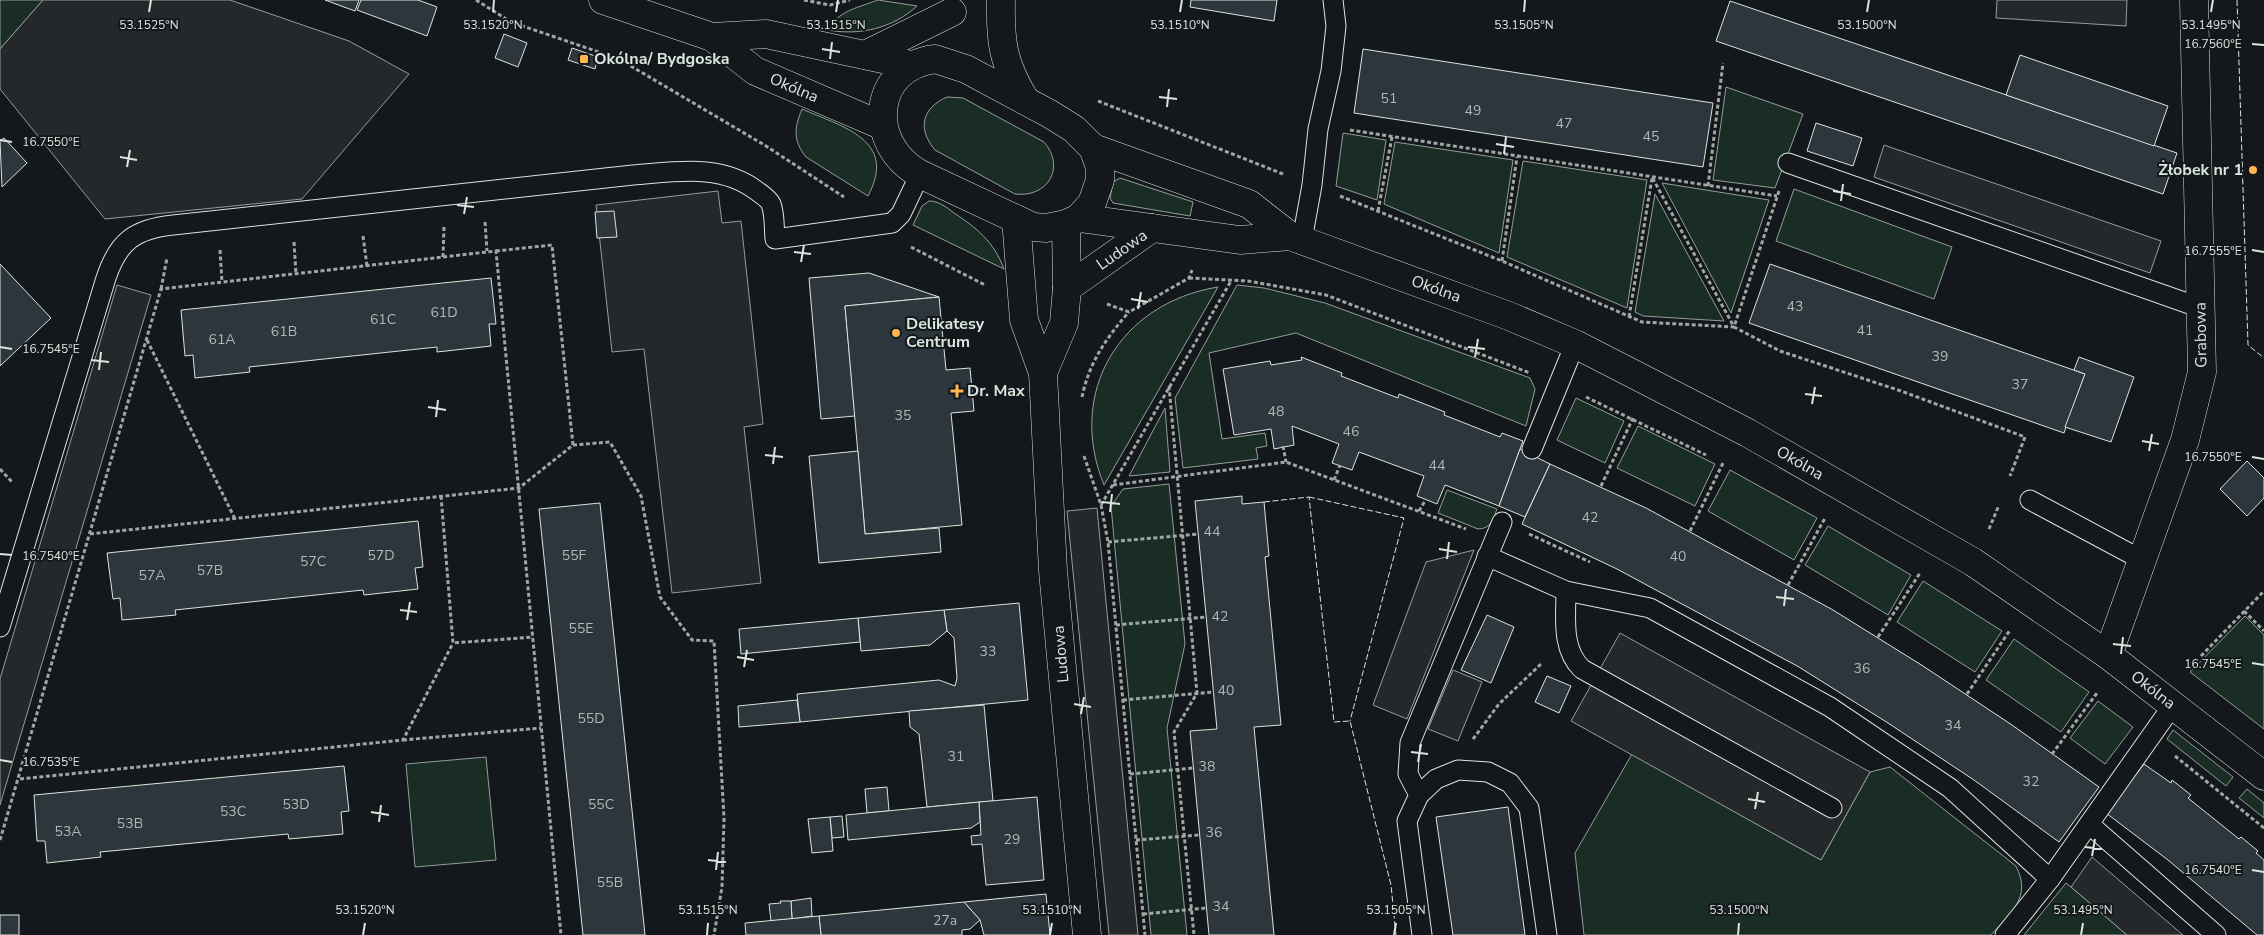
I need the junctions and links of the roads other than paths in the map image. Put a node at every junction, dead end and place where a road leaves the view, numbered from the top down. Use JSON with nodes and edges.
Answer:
{"nodes":[{"id":1,"x":603,"y":0,"type":"edge"},
{"id":2,"x":1001,"y":0,"type":"edge"},
{"id":3,"x":1333,"y":0,"type":"edge"},
{"id":4,"x":2194,"y":0,"type":"edge"},
{"id":5,"x":954,"y":6,"type":"edge"},
{"id":6,"x":712,"y":37,"type":"junction"},
{"id":7,"x":865,"y":55,"type":"junction"},
{"id":8,"x":923,"y":62,"type":"junction"},
{"id":9,"x":1025,"y":100,"type":"junction"},
{"id":10,"x":883,"y":126,"type":"junction"},
{"id":11,"x":1093,"y":148,"type":"junction"},
{"id":12,"x":1788,"y":163,"type":"road end"},
{"id":13,"x":920,"y":174,"type":"junction"},
{"id":14,"x":1016,"y":219,"type":"junction"},
{"id":15,"x":1072,"y":221,"type":"junction"},
{"id":16,"x":1152,"y":228,"type":"junction"},
{"id":17,"x":1296,"y":238,"type":"junction"},
{"id":18,"x":1067,"y":288,"type":"junction"},
{"id":19,"x":2201,"y":308,"type":"junction"},
{"id":20,"x":1575,"y":344,"type":"junction"},
{"id":21,"x":1044,"y":372,"type":"junction"},
{"id":22,"x":1532,"y":449,"type":"dead end"},
{"id":23,"x":2030,"y":500,"type":"dead end"},
{"id":24,"x":1502,"y":522,"type":"dead end"},
{"id":25,"x":1490,"y":547,"type":"junction"},
{"id":26,"x":2142,"y":560,"type":"junction"},
{"id":27,"x":1566,"y":591,"type":"junction"},
{"id":28,"x":0,"y":628,"type":"edge"},
{"id":29,"x":2108,"y":655,"type":"junction"},
{"id":30,"x":2173,"y":705,"type":"junction"},
{"id":31,"x":2264,"y":776,"type":"edge"},
{"id":32,"x":1419,"y":795,"type":"junction"},
{"id":33,"x":1832,"y":808,"type":"dead end"},
{"id":34,"x":2089,"y":824,"type":"junction"},
{"id":35,"x":2050,"y":879,"type":"junction"},
{"id":36,"x":1087,"y":935,"type":"edge"},
{"id":37,"x":1422,"y":935,"type":"edge"},
{"id":38,"x":1547,"y":935,"type":"edge"},
{"id":39,"x":2005,"y":935,"type":"edge"},
{"id":40,"x":2216,"y":935,"type":"edge"}],
"edges":[{"from":1,"to":6,"type":"street","name":"Okólna"},
{"from":2,"to":9,"type":"street"},
{"from":3,"to":17,"type":"lane"},
{"from":4,"to":19,"type":"street","name":"Grabowa"},
{"from":5,"to":7,"type":"street"},
{"from":5,"to":8,"type":"street"},
{"from":6,"to":7,"type":"street","name":"Okólna"},
{"from":6,"to":10,"type":"street","name":"Okólna"},
{"from":7,"to":8,"type":"street","name":"Okólna"},
{"from":8,"to":9,"type":"street","name":"Okólna"},
{"from":8,"to":10,"type":"street"},
{"from":9,"to":11,"type":"street","name":"Okólna"},
{"from":10,"to":13,"type":"street","name":"Okólna"},
{"from":11,"to":15,"type":"street"},
{"from":11,"to":17,"type":"street","name":"Okólna"},
{"from":12,"to":19,"type":"lane"},
{"from":13,"to":14,"type":"street","name":"Okólna"},
{"from":13,"to":28,"type":"lane"},
{"from":14,"to":15,"type":"street","name":"Okólna"},
{"from":14,"to":21,"type":"street","name":"Ludowa"},
{"from":15,"to":16,"type":"street","name":"Okólna"},
{"from":15,"to":18,"type":"street","name":"Ludowa"},
{"from":16,"to":17,"type":"street","name":"Okólna"},
{"from":16,"to":18,"type":"street","name":"Ludowa"},
{"from":17,"to":20,"type":"street","name":"Okólna"},
{"from":18,"to":21,"type":"street","name":"Ludowa"},
{"from":19,"to":26,"type":"street","name":"Grabowa"},
{"from":20,"to":22,"type":"lane"},
{"from":20,"to":29,"type":"street","name":"Okólna"},
{"from":21,"to":36,"type":"street","name":"Ludowa"},
{"from":23,"to":26,"type":"lane"},
{"from":24,"to":25,"type":"lane"},
{"from":25,"to":27,"type":"lane"},
{"from":25,"to":32,"type":"lane"},
{"from":26,"to":29,"type":"street","name":"Grabowa"},
{"from":27,"to":33,"type":"lane"},
{"from":27,"to":35,"type":"lane"},
{"from":29,"to":30,"type":"street","name":"Okólna"},
{"from":30,"to":31,"type":"street","name":"Okólna"},
{"from":30,"to":34,"type":"lane"},
{"from":32,"to":37,"type":"lane"},
{"from":32,"to":38,"type":"lane"},
{"from":34,"to":35,"type":"lane"},
{"from":34,"to":40,"type":"lane"},
{"from":35,"to":39,"type":"lane"}]}
